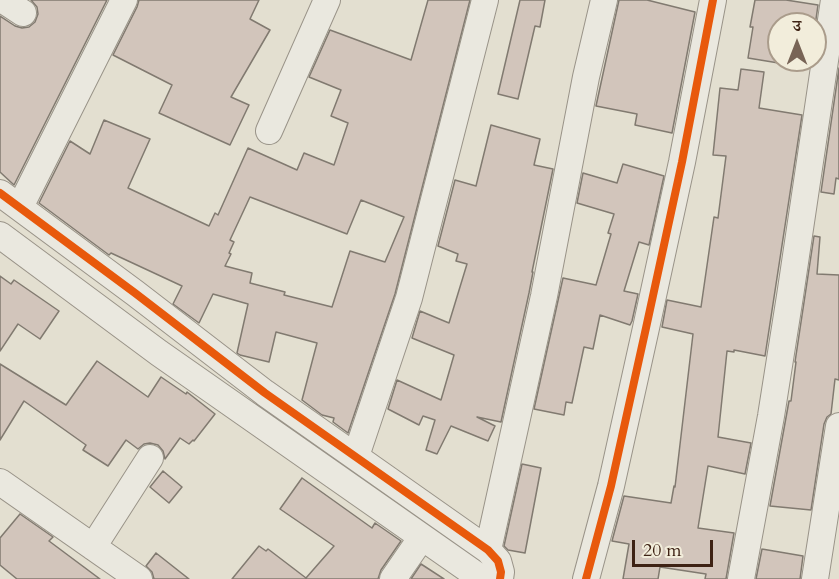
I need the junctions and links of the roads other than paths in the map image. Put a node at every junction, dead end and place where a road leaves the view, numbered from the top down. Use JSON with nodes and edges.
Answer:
{"nodes":[{"id":1,"x":124,"y":0,"type":"edge"},
{"id":2,"x":327,"y":0,"type":"edge"},
{"id":3,"x":485,"y":0,"type":"edge"},
{"id":4,"x":604,"y":0,"type":"edge"},
{"id":5,"x":713,"y":0,"type":"edge"},
{"id":6,"x":834,"y":0,"type":"edge"},
{"id":7,"x":269,"y":131,"type":"dead end"},
{"id":8,"x":10,"y":200,"type":"edge"},
{"id":9,"x":0,"y":235,"type":"edge"},
{"id":10,"x":839,"y":426,"type":"edge"},
{"id":11,"x":356,"y":456,"type":"junction"},
{"id":12,"x":150,"y":458,"type":"dead end"},
{"id":13,"x":0,"y":483,"type":"edge"},
{"id":14,"x":422,"y":537,"type":"junction"},
{"id":15,"x":93,"y":547,"type":"junction"},
{"id":16,"x":488,"y":550,"type":"junction"},
{"id":17,"x":139,"y":579,"type":"edge"},
{"id":18,"x":393,"y":579,"type":"edge"},
{"id":19,"x":482,"y":579,"type":"edge"},
{"id":20,"x":500,"y":579,"type":"edge"},
{"id":21,"x":586,"y":579,"type":"edge"},
{"id":22,"x":741,"y":579,"type":"edge"},
{"id":23,"x":815,"y":579,"type":"edge"}],
"edges":[{"from":1,"to":8,"type":"street"},
{"from":2,"to":7,"type":"street"},
{"from":3,"to":11,"type":"street"},
{"from":4,"to":16,"type":"street"},
{"from":5,"to":21,"type":"street"},
{"from":6,"to":22,"type":"street"},
{"from":8,"to":11,"type":"street"},
{"from":9,"to":14,"type":"street"},
{"from":10,"to":23,"type":"street"},
{"from":11,"to":16,"type":"street"},
{"from":12,"to":15,"type":"street"},
{"from":13,"to":15,"type":"street"},
{"from":14,"to":18,"type":"street"},
{"from":14,"to":19,"type":"street"},
{"from":15,"to":17,"type":"street"},
{"from":16,"to":20,"type":"street"}]}
